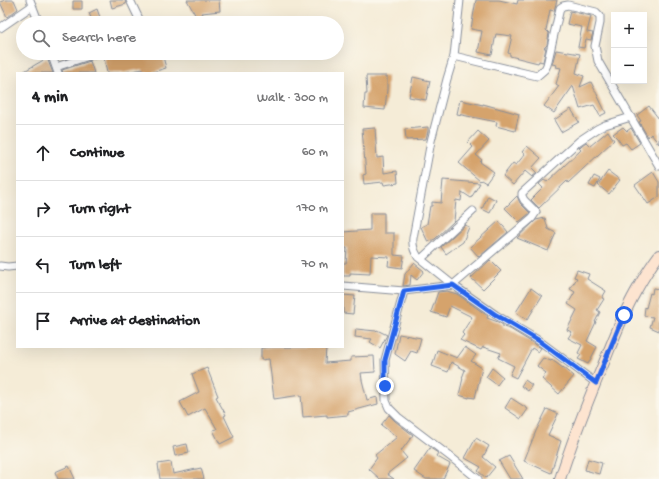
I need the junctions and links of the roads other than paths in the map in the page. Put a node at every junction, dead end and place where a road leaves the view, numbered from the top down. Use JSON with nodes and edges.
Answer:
{"nodes":[{"id":1,"x":130,"y":0,"type":"edge"},
{"id":2,"x":460,"y":0,"type":"edge"},
{"id":3,"x":31,"y":3,"type":"edge"},
{"id":4,"x":36,"y":16,"type":"edge"},
{"id":5,"x":138,"y":16,"type":"edge"},
{"id":6,"x":0,"y":28,"type":"edge"},
{"id":7,"x":454,"y":56,"type":"junction"},
{"id":8,"x":53,"y":60,"type":"edge"},
{"id":9,"x":81,"y":60,"type":"edge"},
{"id":10,"x":57,"y":70,"type":"edge"},
{"id":11,"x":631,"y":117,"type":"junction"},
{"id":12,"x":659,"y":166,"type":"edge"},
{"id":13,"x":473,"y":211,"type":"dead end"},
{"id":14,"x":659,"y":255,"type":"edge"},
{"id":15,"x":421,"y":259,"type":"junction"},
{"id":16,"x":0,"y":266,"type":"edge"},
{"id":17,"x":16,"y":266,"type":"edge"},
{"id":18,"x":453,"y":285,"type":"junction"},
{"id":19,"x":344,"y":286,"type":"edge"},
{"id":20,"x":404,"y":291,"type":"junction"},
{"id":21,"x":596,"y":383,"type":"junction"},
{"id":22,"x":478,"y":479,"type":"edge"},
{"id":23,"x":560,"y":479,"type":"edge"}],
"edges":[{"from":1,"to":5,"type":"street"},
{"from":2,"to":7,"type":"street"},
{"from":3,"to":4,"type":"street"},
{"from":3,"to":6,"type":"street"},
{"from":7,"to":11,"type":"street"},
{"from":7,"to":15,"type":"street"},
{"from":8,"to":10,"type":"street"},
{"from":9,"to":10,"type":"street"},
{"from":11,"to":12,"type":"street"},
{"from":11,"to":18,"type":"street"},
{"from":13,"to":15,"type":"street"},
{"from":14,"to":21,"type":"street"},
{"from":15,"to":18,"type":"street"},
{"from":16,"to":17,"type":"street"},
{"from":18,"to":20,"type":"street"},
{"from":18,"to":21,"type":"street"},
{"from":19,"to":20,"type":"street"},
{"from":20,"to":22,"type":"street"},
{"from":21,"to":23,"type":"street"}]}
